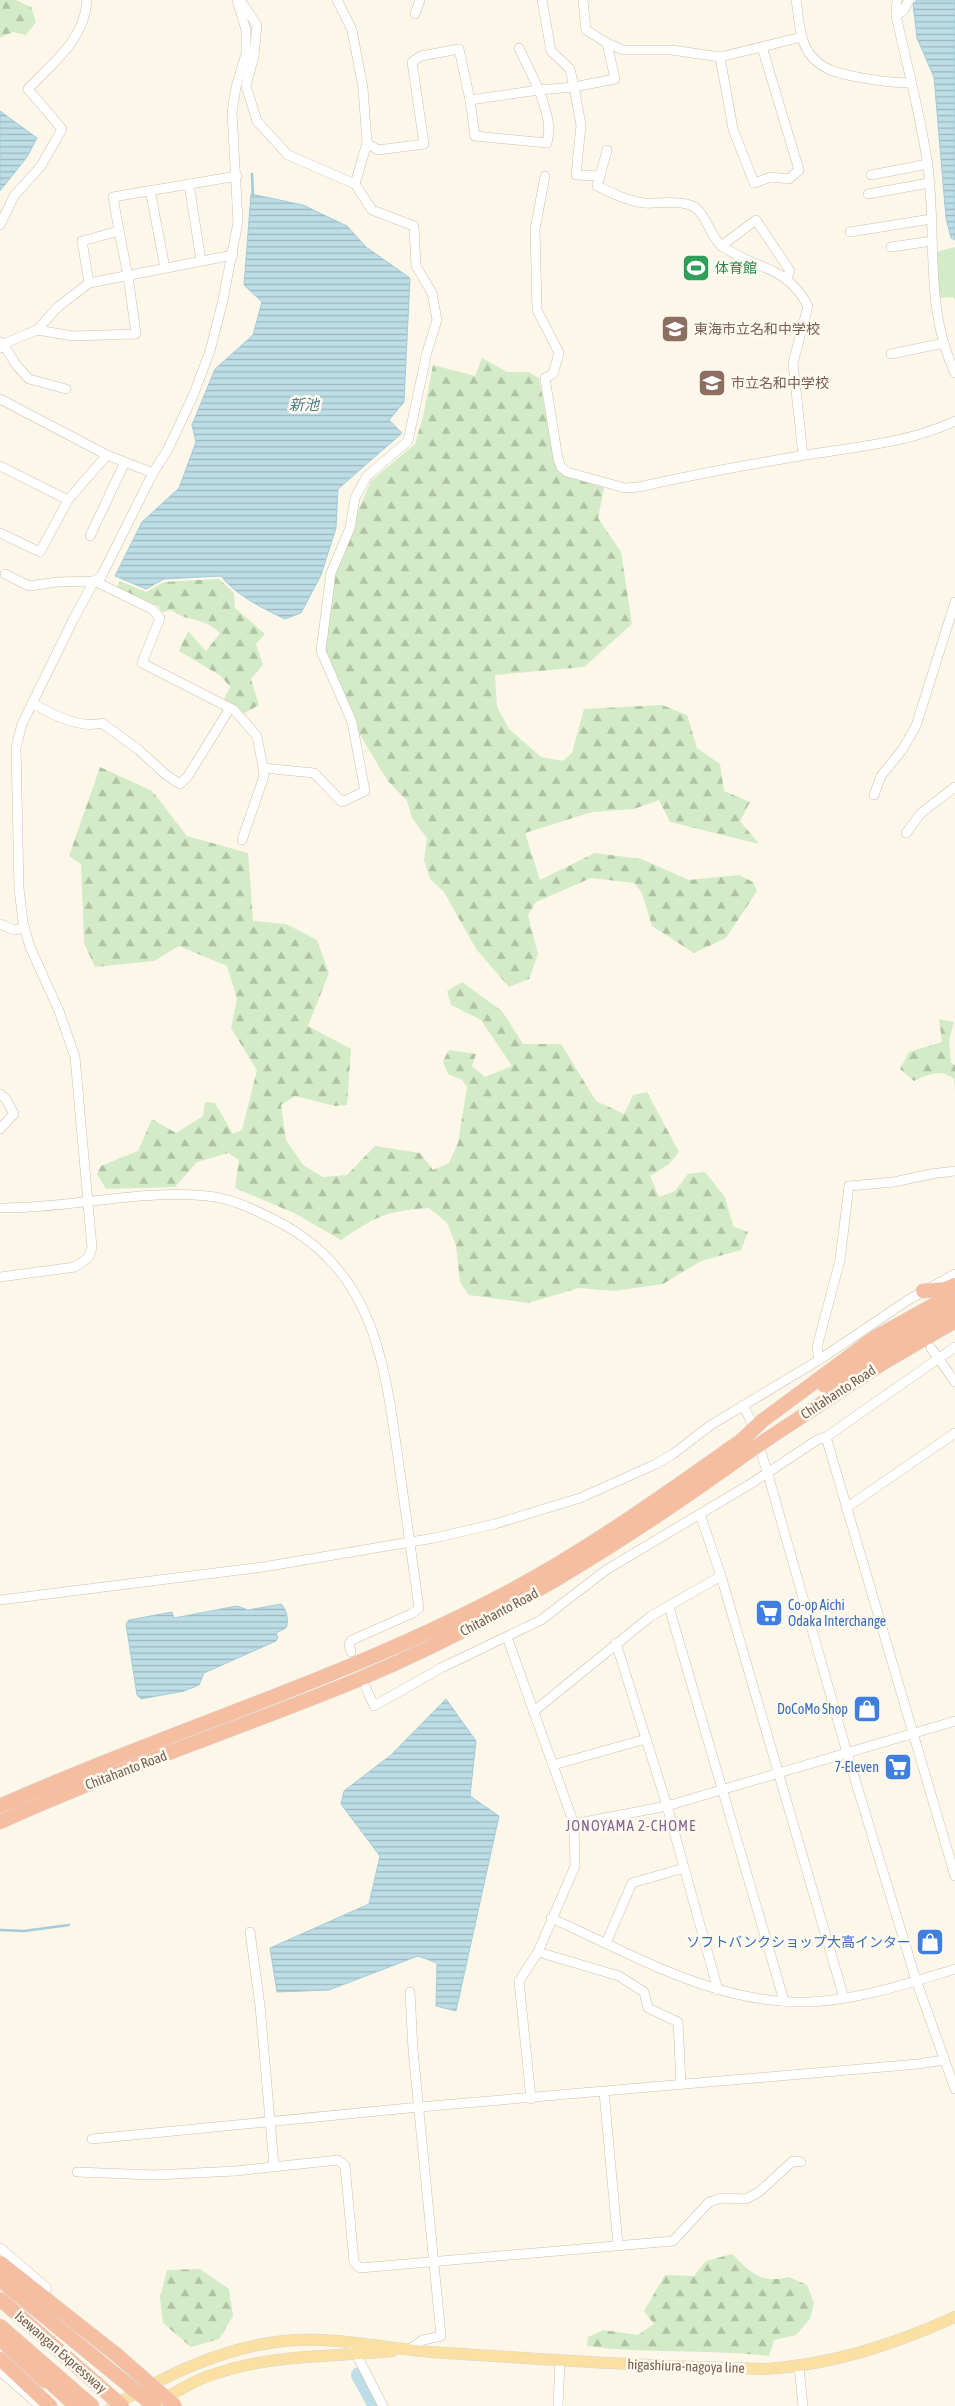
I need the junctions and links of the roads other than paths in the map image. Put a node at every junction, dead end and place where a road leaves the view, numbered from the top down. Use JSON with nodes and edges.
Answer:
{"nodes":[{"id":1,"x":87,"y":0,"type":"edge"},
{"id":2,"x":239,"y":0,"type":"edge"},
{"id":3,"x":337,"y":0,"type":"edge"},
{"id":4,"x":420,"y":0,"type":"edge"},
{"id":5,"x":542,"y":0,"type":"edge"},
{"id":6,"x":583,"y":0,"type":"edge"},
{"id":7,"x":796,"y":0,"type":"edge"},
{"id":8,"x":897,"y":0,"type":"edge"},
{"id":9,"x":909,"y":0,"type":"edge"},
{"id":10,"x":415,"y":14,"type":"dead end"},
{"id":11,"x":896,"y":15,"type":"junction"},
{"id":12,"x":802,"y":37,"type":"junction"},
{"id":13,"x":607,"y":43,"type":"junction"},
{"id":14,"x":762,"y":47,"type":"junction"},
{"id":15,"x":520,"y":48,"type":"dead end"},
{"id":16,"x":720,"y":58,"type":"junction"},
{"id":17,"x":910,"y":83,"type":"junction"},
{"id":18,"x":574,"y":87,"type":"junction"},
{"id":19,"x":539,"y":90,"type":"junction"},
{"id":20,"x":470,"y":100,"type":"junction"},
{"id":21,"x":367,"y":143,"type":"junction"},
{"id":22,"x":607,"y":150,"type":"dead end"},
{"id":23,"x":928,"y":164,"type":"junction"},
{"id":24,"x":871,"y":175,"type":"dead end"},
{"id":25,"x":237,"y":176,"type":"junction"},
{"id":26,"x":545,"y":176,"type":"dead end"},
{"id":27,"x":600,"y":176,"type":"junction"},
{"id":28,"x":929,"y":183,"type":"junction"},
{"id":29,"x":189,"y":184,"type":"junction"},
{"id":30,"x":354,"y":184,"type":"junction"},
{"id":31,"x":150,"y":190,"type":"junction"},
{"id":32,"x":868,"y":194,"type":"dead end"},
{"id":33,"x":931,"y":219,"type":"junction"},
{"id":34,"x":0,"y":225,"type":"edge"},
{"id":35,"x":119,"y":231,"type":"junction"},
{"id":36,"x":850,"y":232,"type":"dead end"},
{"id":37,"x":932,"y":241,"type":"junction"},
{"id":38,"x":721,"y":246,"type":"junction"},
{"id":39,"x":891,"y":247,"type":"dead end"},
{"id":40,"x":233,"y":255,"type":"junction"},
{"id":41,"x":201,"y":261,"type":"junction"},
{"id":42,"x":165,"y":268,"type":"junction"},
{"id":43,"x":128,"y":276,"type":"junction"},
{"id":44,"x":786,"y":279,"type":"junction"},
{"id":45,"x":89,"y":283,"type":"junction"},
{"id":46,"x":37,"y":330,"type":"junction"},
{"id":47,"x":944,"y":343,"type":"junction"},
{"id":48,"x":1,"y":345,"type":"edge"},
{"id":49,"x":891,"y":354,"type":"dead end"},
{"id":50,"x":955,"y":373,"type":"edge"},
{"id":51,"x":66,"y":389,"type":"dead end"},
{"id":52,"x":0,"y":399,"type":"edge"},
{"id":53,"x":955,"y":421,"type":"edge"},
{"id":54,"x":107,"y":455,"type":"junction"},
{"id":55,"x":803,"y":456,"type":"junction"},
{"id":56,"x":125,"y":462,"type":"junction"},
{"id":57,"x":0,"y":466,"type":"edge"},
{"id":58,"x":153,"y":474,"type":"junction"},
{"id":59,"x":68,"y":500,"type":"junction"},
{"id":60,"x":0,"y":533,"type":"edge"},
{"id":61,"x":90,"y":536,"type":"dead end"},
{"id":62,"x":5,"y":574,"type":"dead end"},
{"id":63,"x":94,"y":581,"type":"junction"},
{"id":64,"x":955,"y":602,"type":"edge"},
{"id":65,"x":34,"y":704,"type":"junction"},
{"id":66,"x":230,"y":708,"type":"junction"},
{"id":67,"x":263,"y":768,"type":"junction"},
{"id":68,"x":955,"y":787,"type":"edge"},
{"id":69,"x":874,"y":795,"type":"dead end"},
{"id":70,"x":906,"y":833,"type":"dead end"},
{"id":71,"x":242,"y":840,"type":"dead end"},
{"id":72,"x":0,"y":924,"type":"edge"},
{"id":73,"x":25,"y":928,"type":"junction"},
{"id":74,"x":0,"y":1094,"type":"edge"},
{"id":75,"x":0,"y":1129,"type":"edge"},
{"id":76,"x":955,"y":1172,"type":"edge"},
{"id":77,"x":89,"y":1201,"type":"junction"},
{"id":78,"x":0,"y":1208,"type":"edge"},
{"id":79,"x":955,"y":1274,"type":"edge"},
{"id":80,"x":0,"y":1277,"type":"edge"},
{"id":81,"x":955,"y":1285,"type":"edge"},
{"id":82,"x":922,"y":1291,"type":"junction"},
{"id":83,"x":955,"y":1293,"type":"edge"},
{"id":84,"x":955,"y":1307,"type":"edge"},
{"id":85,"x":955,"y":1321,"type":"edge"},
{"id":86,"x":955,"y":1347,"type":"edge"},
{"id":87,"x":931,"y":1348,"type":"dead end"},
{"id":88,"x":940,"y":1359,"type":"junction"},
{"id":89,"x":819,"y":1360,"type":"junction"},
{"id":90,"x":955,"y":1382,"type":"edge"},
{"id":91,"x":743,"y":1405,"type":"junction"},
{"id":92,"x":764,"y":1423,"type":"junction"},
{"id":93,"x":955,"y":1433,"type":"edge"},
{"id":94,"x":826,"y":1437,"type":"junction"},
{"id":95,"x":767,"y":1471,"type":"junction"},
{"id":96,"x":846,"y":1508,"type":"junction"},
{"id":97,"x":700,"y":1514,"type":"junction"},
{"id":98,"x":410,"y":1542,"type":"junction"},
{"id":99,"x":721,"y":1576,"type":"junction"},
{"id":100,"x":0,"y":1600,"type":"edge"},
{"id":101,"x":668,"y":1607,"type":"junction"},
{"id":102,"x":507,"y":1637,"type":"junction"},
{"id":103,"x":616,"y":1643,"type":"junction"},
{"id":104,"x":351,"y":1652,"type":"dead end"},
{"id":105,"x":366,"y":1688,"type":"dead end"},
{"id":106,"x":533,"y":1712,"type":"junction"},
{"id":107,"x":955,"y":1721,"type":"edge"},
{"id":108,"x":914,"y":1734,"type":"junction"},
{"id":109,"x":646,"y":1739,"type":"junction"},
{"id":110,"x":847,"y":1753,"type":"junction"},
{"id":111,"x":554,"y":1765,"type":"junction"},
{"id":112,"x":779,"y":1773,"type":"junction"},
{"id":113,"x":723,"y":1789,"type":"junction"},
{"id":114,"x":0,"y":1806,"type":"edge"},
{"id":115,"x":667,"y":1806,"type":"junction"},
{"id":116,"x":0,"y":1822,"type":"edge"},
{"id":117,"x":574,"y":1824,"type":"junction"},
{"id":118,"x":684,"y":1868,"type":"junction"},
{"id":119,"x":955,"y":1876,"type":"edge"},
{"id":120,"x":551,"y":1918,"type":"junction"},
{"id":121,"x":250,"y":1932,"type":"dead end"},
{"id":122,"x":606,"y":1943,"type":"junction"},
{"id":123,"x":538,"y":1952,"type":"junction"},
{"id":124,"x":955,"y":1969,"type":"edge"},
{"id":125,"x":916,"y":1980,"type":"junction"},
{"id":126,"x":718,"y":1990,"type":"junction"},
{"id":127,"x":410,"y":1992,"type":"dead end"},
{"id":128,"x":844,"y":1998,"type":"junction"},
{"id":129,"x":784,"y":2001,"type":"junction"},
{"id":130,"x":944,"y":2060,"type":"junction"},
{"id":131,"x":681,"y":2084,"type":"junction"},
{"id":132,"x":955,"y":2089,"type":"edge"},
{"id":133,"x":604,"y":2092,"type":"junction"},
{"id":134,"x":531,"y":2099,"type":"junction"},
{"id":135,"x":419,"y":2108,"type":"junction"},
{"id":136,"x":271,"y":2122,"type":"junction"},
{"id":137,"x":92,"y":2139,"type":"dead end"},
{"id":138,"x":801,"y":2162,"type":"dead end"},
{"id":139,"x":274,"y":2166,"type":"junction"},
{"id":140,"x":77,"y":2172,"type":"dead end"},
{"id":141,"x":618,"y":2245,"type":"junction"},
{"id":142,"x":0,"y":2248,"type":"edge"},
{"id":143,"x":434,"y":2262,"type":"junction"},
{"id":144,"x":0,"y":2263,"type":"edge"},
{"id":145,"x":0,"y":2280,"type":"edge"},
{"id":146,"x":0,"y":2284,"type":"edge"},
{"id":147,"x":47,"y":2288,"type":"dead end"},
{"id":148,"x":0,"y":2298,"type":"edge"},
{"id":149,"x":955,"y":2318,"type":"edge"},
{"id":150,"x":0,"y":2326,"type":"edge"},
{"id":151,"x":0,"y":2338,"type":"edge"},
{"id":152,"x":350,"y":2341,"type":"junction"},
{"id":153,"x":408,"y":2350,"type":"junction"},
{"id":154,"x":355,"y":2355,"type":"junction"},
{"id":155,"x":0,"y":2359,"type":"edge"},
{"id":156,"x":560,"y":2361,"type":"junction"},
{"id":157,"x":799,"y":2367,"type":"junction"},
{"id":158,"x":0,"y":2371,"type":"edge"},
{"id":159,"x":173,"y":2400,"type":"edge"},
{"id":160,"x":126,"y":2401,"type":"edge"},
{"id":161,"x":40,"y":2406,"type":"edge"},
{"id":162,"x":50,"y":2406,"type":"edge"},
{"id":163,"x":70,"y":2406,"type":"edge"},
{"id":164,"x":76,"y":2406,"type":"edge"},
{"id":165,"x":92,"y":2406,"type":"edge"},
{"id":166,"x":112,"y":2406,"type":"edge"},
{"id":167,"x":143,"y":2406,"type":"edge"},
{"id":168,"x":149,"y":2406,"type":"edge"},
{"id":169,"x":154,"y":2406,"type":"edge"},
{"id":170,"x":183,"y":2406,"type":"edge"},
{"id":171,"x":384,"y":2406,"type":"edge"},
{"id":172,"x":558,"y":2406,"type":"edge"},
{"id":173,"x":803,"y":2406,"type":"edge"}],
"edges":[{"from":1,"to":34,"type":"street"},
{"from":2,"to":25,"type":"street"},
{"from":2,"to":30,"type":"street"},
{"from":3,"to":21,"type":"street"},
{"from":4,"to":10,"type":"street"},
{"from":5,"to":18,"type":"street"},
{"from":6,"to":13,"type":"street"},
{"from":7,"to":12,"type":"street"},
{"from":8,"to":11,"type":"street"},
{"from":9,"to":11,"type":"street"},
{"from":11,"to":17,"type":"street"},
{"from":12,"to":14,"type":"street"},
{"from":12,"to":17,"type":"street"},
{"from":13,"to":16,"type":"street"},
{"from":13,"to":18,"type":"street"},
{"from":14,"to":16,"type":"street"},
{"from":14,"to":16,"type":"street"},
{"from":15,"to":19,"type":"street"},
{"from":17,"to":23,"type":"street"},
{"from":18,"to":19,"type":"street"},
{"from":18,"to":27,"type":"street"},
{"from":19,"to":20,"type":"street"},
{"from":19,"to":20,"type":"street"},
{"from":20,"to":21,"type":"street"},
{"from":21,"to":30,"type":"street"},
{"from":22,"to":27,"type":"street"},
{"from":23,"to":24,"type":"street"},
{"from":23,"to":28,"type":"street"},
{"from":25,"to":29,"type":"street"},
{"from":25,"to":40,"type":"street"},
{"from":26,"to":55,"type":"street"},
{"from":27,"to":38,"type":"street"},
{"from":28,"to":32,"type":"street"},
{"from":28,"to":33,"type":"street"},
{"from":29,"to":31,"type":"street"},
{"from":29,"to":41,"type":"street"},
{"from":30,"to":67,"type":"street"},
{"from":31,"to":35,"type":"street"},
{"from":31,"to":42,"type":"street"},
{"from":33,"to":36,"type":"street"},
{"from":33,"to":37,"type":"street"},
{"from":35,"to":43,"type":"street"},
{"from":35,"to":45,"type":"street"},
{"from":37,"to":39,"type":"street"},
{"from":37,"to":47,"type":"street"},
{"from":38,"to":44,"type":"street"},
{"from":38,"to":44,"type":"street"},
{"from":40,"to":41,"type":"street"},
{"from":40,"to":58,"type":"street"},
{"from":41,"to":42,"type":"street"},
{"from":42,"to":43,"type":"street"},
{"from":43,"to":45,"type":"street"},
{"from":43,"to":46,"type":"street"},
{"from":44,"to":55,"type":"street"},
{"from":45,"to":46,"type":"street"},
{"from":46,"to":48,"type":"street"},
{"from":47,"to":49,"type":"street"},
{"from":47,"to":50,"type":"street"},
{"from":48,"to":51,"type":"street"},
{"from":52,"to":54,"type":"street"},
{"from":53,"to":55,"type":"street"},
{"from":54,"to":56,"type":"street"},
{"from":54,"to":59,"type":"street"},
{"from":56,"to":58,"type":"street"},
{"from":56,"to":61,"type":"street"},
{"from":57,"to":59,"type":"street"},
{"from":58,"to":63,"type":"street"},
{"from":59,"to":60,"type":"street"},
{"from":62,"to":63,"type":"street"},
{"from":63,"to":65,"type":"street"},
{"from":63,"to":66,"type":"street"},
{"from":64,"to":69,"type":"street"},
{"from":65,"to":66,"type":"street"},
{"from":65,"to":73,"type":"street"},
{"from":66,"to":67,"type":"street"},
{"from":67,"to":71,"type":"street"},
{"from":68,"to":70,"type":"street"},
{"from":72,"to":73,"type":"street"},
{"from":73,"to":77,"type":"street"},
{"from":74,"to":75,"type":"street"},
{"from":76,"to":89,"type":"street"},
{"from":77,"to":78,"type":"street"},
{"from":77,"to":80,"type":"street"},
{"from":77,"to":98,"type":"street"},
{"from":79,"to":82,"type":"street"},
{"from":81,"to":82,"type":"highway"},
{"from":82,"to":89,"type":"street"},
{"from":83,"to":92,"type":"highway"},
{"from":84,"to":92,"type":"highway","name":"Chitahanto Road"},
{"from":85,"to":116,"type":"highway","name":"Chitahanto Road","bridge":true},
{"from":86,"to":88,"type":"street"},
{"from":87,"to":88,"type":"street"},
{"from":88,"to":90,"type":"street"},
{"from":88,"to":94,"type":"street"},
{"from":89,"to":91,"type":"street"},
{"from":91,"to":95,"type":"street"},
{"from":91,"to":98,"type":"street"},
{"from":92,"to":114,"type":"highway","name":"Chitahanto Road","bridge":true},
{"from":93,"to":96,"type":"street"},
{"from":94,"to":95,"type":"street"},
{"from":94,"to":96,"type":"street"},
{"from":95,"to":97,"type":"street"},
{"from":95,"to":110,"type":"street"},
{"from":96,"to":108,"type":"street"},
{"from":97,"to":99,"type":"street"},
{"from":97,"to":102,"type":"street"},
{"from":98,"to":100,"type":"street"},
{"from":98,"to":104,"type":"street"},
{"from":99,"to":101,"type":"street"},
{"from":99,"to":112,"type":"street"},
{"from":101,"to":103,"type":"street"},
{"from":101,"to":113,"type":"street"},
{"from":102,"to":105,"type":"street"},
{"from":102,"to":106,"type":"street"},
{"from":103,"to":106,"type":"street"},
{"from":103,"to":109,"type":"street"},
{"from":106,"to":111,"type":"street"},
{"from":107,"to":108,"type":"street"},
{"from":108,"to":110,"type":"street"},
{"from":108,"to":119,"type":"street"},
{"from":109,"to":111,"type":"street"},
{"from":109,"to":115,"type":"street"},
{"from":110,"to":112,"type":"street"},
{"from":110,"to":125,"type":"street"},
{"from":111,"to":117,"type":"street"},
{"from":112,"to":113,"type":"street"},
{"from":112,"to":128,"type":"street"},
{"from":113,"to":115,"type":"street"},
{"from":113,"to":129,"type":"street"},
{"from":115,"to":117,"type":"street"},
{"from":115,"to":118,"type":"street"},
{"from":117,"to":120,"type":"street"},
{"from":118,"to":122,"type":"street"},
{"from":118,"to":126,"type":"street"},
{"from":120,"to":122,"type":"street"},
{"from":120,"to":123,"type":"street"},
{"from":121,"to":136,"type":"street"},
{"from":122,"to":126,"type":"street"},
{"from":123,"to":131,"type":"street"},
{"from":123,"to":134,"type":"street"},
{"from":124,"to":125,"type":"street"},
{"from":125,"to":128,"type":"street"},
{"from":125,"to":130,"type":"street"},
{"from":126,"to":129,"type":"street"},
{"from":127,"to":135,"type":"street"},
{"from":128,"to":129,"type":"street"},
{"from":130,"to":131,"type":"street"},
{"from":130,"to":132,"type":"street"},
{"from":131,"to":133,"type":"street"},
{"from":133,"to":134,"type":"street"},
{"from":133,"to":141,"type":"street"},
{"from":134,"to":135,"type":"street"},
{"from":135,"to":136,"type":"street"},
{"from":135,"to":143,"type":"street"},
{"from":136,"to":137,"type":"street"},
{"from":136,"to":139,"type":"street"},
{"from":138,"to":141,"type":"street"},
{"from":139,"to":140,"type":"street"},
{"from":139,"to":143,"type":"street"},
{"from":141,"to":143,"type":"street"},
{"from":142,"to":147,"type":"street"},
{"from":143,"to":153,"type":"street"},
{"from":144,"to":159,"type":"highway","bridge":true},
{"from":145,"to":169,"type":"highway","bridge":true},
{"from":146,"to":160,"type":"highway"},
{"from":148,"to":160,"type":"highway","name":"Isewangan Expressway","bridge":true},
{"from":149,"to":157,"type":"main road","name":"higashiura-nagoya line"},
{"from":150,"to":165,"type":"highway","name":"Isewangan Expressway"},
{"from":151,"to":163,"type":"highway"},
{"from":151,"to":164,"type":"highway"},
{"from":152,"to":153,"type":"main road","name":"higashiura-nagoya line"},
{"from":152,"to":154,"type":"street"},
{"from":152,"to":160,"type":"main road","name":"higashiura-nagoya line"},
{"from":153,"to":154,"type":"main road","name":"higashiura-nagoya line"},
{"from":153,"to":156,"type":"main road","name":"higashiura-nagoya line"},
{"from":154,"to":159,"type":"main road","name":"higashiura-nagoya line"},
{"from":154,"to":171,"type":"street"},
{"from":155,"to":162,"type":"highway"},
{"from":156,"to":157,"type":"main road","name":"higashiura-nagoya line"},
{"from":156,"to":172,"type":"street"},
{"from":157,"to":173,"type":"street"},
{"from":158,"to":161,"type":"street"},
{"from":159,"to":168,"type":"main road","name":"higashiura-nagoya line"},
{"from":159,"to":170,"type":"street"},
{"from":160,"to":166,"type":"main road","name":"higashiura-nagoya line"},
{"from":160,"to":167,"type":"highway"}]}
